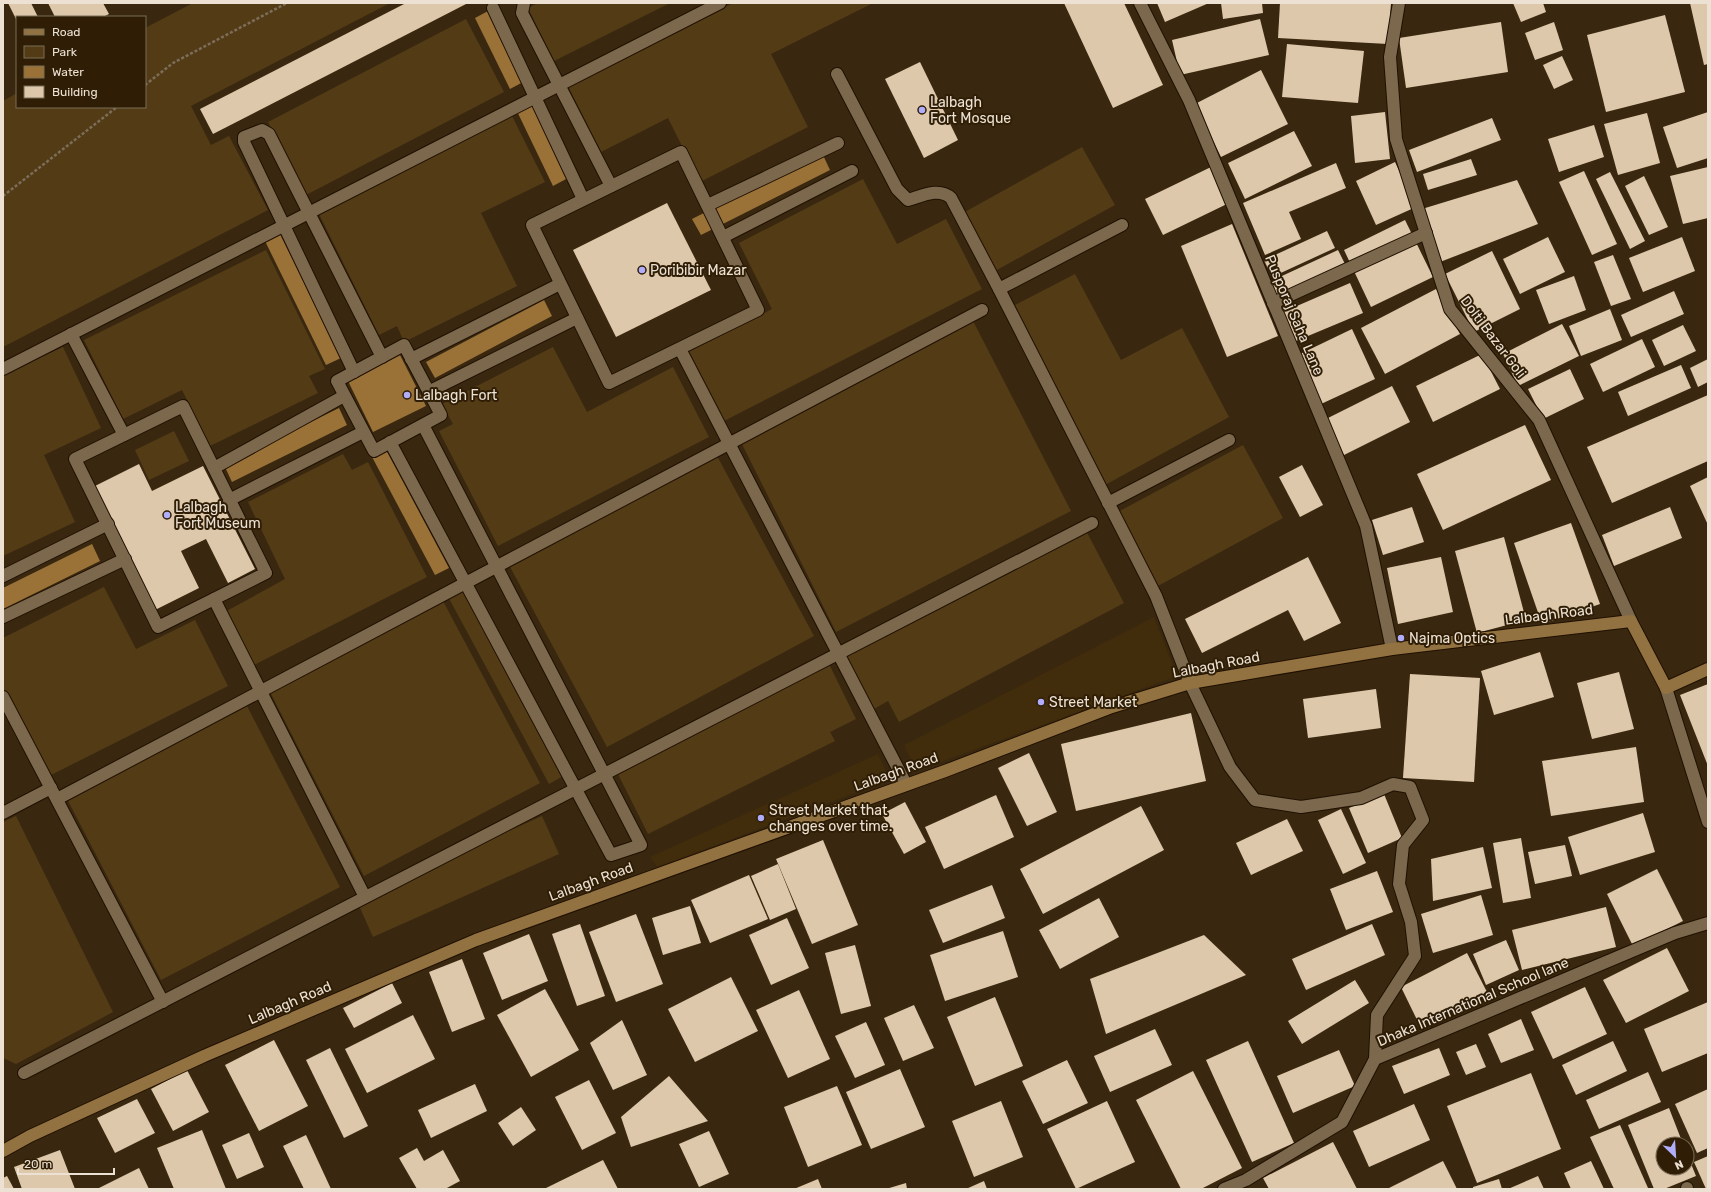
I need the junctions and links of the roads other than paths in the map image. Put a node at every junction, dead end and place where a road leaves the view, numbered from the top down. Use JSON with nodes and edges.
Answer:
{"nodes":[{"id":1,"x":524,"y":3,"type":"edge"},
{"id":2,"x":720,"y":3,"type":"edge"},
{"id":3,"x":1140,"y":3,"type":"edge"},
{"id":4,"x":1399,"y":3,"type":"edge"},
{"id":5,"x":492,"y":8,"type":"dead end"},
{"id":6,"x":837,"y":74,"type":"dead end"},
{"id":7,"x":560,"y":85,"type":"junction"},
{"id":8,"x":536,"y":97,"type":"junction"},
{"id":9,"x":838,"y":143,"type":"dead end"},
{"id":10,"x":852,"y":171,"type":"dead end"},
{"id":11,"x":611,"y":186,"type":"junction"},
{"id":12,"x":583,"y":199,"type":"junction"},
{"id":13,"x":708,"y":205,"type":"junction"},
{"id":14,"x":309,"y":213,"type":"junction"},
{"id":15,"x":1122,"y":225,"type":"dead end"},
{"id":16,"x":284,"y":226,"type":"junction"},
{"id":17,"x":1426,"y":233,"type":"junction"},
{"id":18,"x":723,"y":237,"type":"junction"},
{"id":19,"x":560,"y":284,"type":"junction"},
{"id":20,"x":999,"y":289,"type":"junction"},
{"id":21,"x":1273,"y":303,"type":"junction"},
{"id":22,"x":982,"y":310,"type":"dead end"},
{"id":23,"x":577,"y":318,"type":"junction"},
{"id":24,"x":72,"y":334,"type":"junction"},
{"id":25,"x":680,"y":349,"type":"junction"},
{"id":26,"x":382,"y":357,"type":"junction"},
{"id":27,"x":411,"y":359,"type":"junction"},
{"id":28,"x":3,"y":369,"type":"edge"},
{"id":29,"x":354,"y":372,"type":"junction"},
{"id":30,"x":428,"y":392,"type":"junction"},
{"id":31,"x":344,"y":396,"type":"junction"},
{"id":32,"x":423,"y":425,"type":"junction"},
{"id":33,"x":363,"y":432,"type":"junction"},
{"id":34,"x":124,"y":435,"type":"junction"},
{"id":35,"x":1229,"y":440,"type":"dead end"},
{"id":36,"x":390,"y":442,"type":"junction"},
{"id":37,"x":729,"y":444,"type":"junction"},
{"id":38,"x":214,"y":468,"type":"junction"},
{"id":39,"x":229,"y":500,"type":"junction"},
{"id":40,"x":1108,"y":503,"type":"junction"},
{"id":41,"x":108,"y":524,"type":"junction"},
{"id":42,"x":1092,"y":524,"type":"dead end"},
{"id":43,"x":125,"y":559,"type":"junction"},
{"id":44,"x":496,"y":566,"type":"junction"},
{"id":45,"x":3,"y":576,"type":"edge"},
{"id":46,"x":466,"y":583,"type":"junction"},
{"id":47,"x":214,"y":599,"type":"junction"},
{"id":48,"x":3,"y":617,"type":"edge"},
{"id":49,"x":1631,"y":621,"type":"junction"},
{"id":50,"x":1392,"y":649,"type":"junction"},
{"id":51,"x":838,"y":654,"type":"junction"},
{"id":52,"x":1708,"y":669,"type":"edge"},
{"id":53,"x":1190,"y":683,"type":"junction"},
{"id":54,"x":1666,"y":688,"type":"junction"},
{"id":55,"x":260,"y":691,"type":"junction"},
{"id":56,"x":3,"y":697,"type":"edge"},
{"id":57,"x":604,"y":774,"type":"junction"},
{"id":58,"x":906,"y":784,"type":"junction"},
{"id":59,"x":576,"y":789,"type":"junction"},
{"id":60,"x":54,"y":794,"type":"junction"},
{"id":61,"x":3,"y":813,"type":"edge"},
{"id":62,"x":1708,"y":822,"type":"edge"},
{"id":63,"x":366,"y":897,"type":"junction"},
{"id":64,"x":1708,"y":923,"type":"edge"},
{"id":65,"x":163,"y":1002,"type":"junction"},
{"id":66,"x":1375,"y":1059,"type":"junction"},
{"id":67,"x":24,"y":1073,"type":"dead end"},
{"id":68,"x":3,"y":1151,"type":"edge"},
{"id":69,"x":1224,"y":1189,"type":"edge"}],
"edges":[{"from":1,"to":7,"type":"street"},
{"from":2,"to":7,"type":"street"},
{"from":3,"to":21,"type":"street","name":"Pusporaj Saha Lane"},
{"from":4,"to":17,"type":"street","name":"Dolti Bazar Goli"},
{"from":5,"to":8,"type":"street"},
{"from":6,"to":20,"type":"street"},
{"from":7,"to":8,"type":"street"},
{"from":7,"to":11,"type":"street"},
{"from":8,"to":12,"type":"street"},
{"from":8,"to":14,"type":"street"},
{"from":9,"to":13,"type":"street"},
{"from":10,"to":18,"type":"street"},
{"from":11,"to":12,"type":"street"},
{"from":11,"to":13,"type":"street"},
{"from":12,"to":19,"type":"street"},
{"from":13,"to":18,"type":"street"},
{"from":14,"to":16,"type":"street"},
{"from":14,"to":16,"type":"street"},
{"from":14,"to":26,"type":"street"},
{"from":15,"to":20,"type":"street"},
{"from":16,"to":24,"type":"street"},
{"from":16,"to":29,"type":"street"},
{"from":17,"to":21,"type":"street"},
{"from":17,"to":49,"type":"street","name":"Dolti Bazar Goli"},
{"from":18,"to":25,"type":"street"},
{"from":19,"to":23,"type":"street"},
{"from":19,"to":27,"type":"street"},
{"from":20,"to":40,"type":"street"},
{"from":21,"to":50,"type":"street","name":"Pusporaj Saha Lane"},
{"from":22,"to":37,"type":"street"},
{"from":23,"to":25,"type":"street"},
{"from":23,"to":30,"type":"street"},
{"from":24,"to":28,"type":"street"},
{"from":24,"to":34,"type":"street"},
{"from":25,"to":37,"type":"street"},
{"from":26,"to":27,"type":"street"},
{"from":26,"to":29,"type":"street"},
{"from":27,"to":30,"type":"street"},
{"from":29,"to":31,"type":"street"},
{"from":30,"to":32,"type":"street"},
{"from":31,"to":33,"type":"street"},
{"from":31,"to":38,"type":"street"},
{"from":32,"to":36,"type":"street"},
{"from":32,"to":44,"type":"street"},
{"from":33,"to":36,"type":"street"},
{"from":33,"to":39,"type":"street"},
{"from":34,"to":38,"type":"street"},
{"from":34,"to":41,"type":"street"},
{"from":35,"to":40,"type":"street"},
{"from":36,"to":46,"type":"street"},
{"from":37,"to":44,"type":"street"},
{"from":37,"to":51,"type":"street"},
{"from":38,"to":39,"type":"street"},
{"from":39,"to":47,"type":"street"},
{"from":40,"to":53,"type":"street"},
{"from":41,"to":43,"type":"street"},
{"from":41,"to":45,"type":"street"},
{"from":42,"to":51,"type":"street"},
{"from":43,"to":47,"type":"street"},
{"from":43,"to":48,"type":"street"},
{"from":44,"to":46,"type":"street"},
{"from":44,"to":57,"type":"street"},
{"from":46,"to":55,"type":"street"},
{"from":46,"to":59,"type":"street"},
{"from":47,"to":55,"type":"street"},
{"from":49,"to":50,"type":"street","name":"Lalbagh Road"},
{"from":49,"to":54,"type":"street"},
{"from":50,"to":53,"type":"street","name":"Lalbagh Road"},
{"from":51,"to":57,"type":"street"},
{"from":51,"to":58,"type":"street"},
{"from":52,"to":54,"type":"street"},
{"from":53,"to":58,"type":"street","name":"Lalbagh Road"},
{"from":53,"to":66,"type":"street"},
{"from":54,"to":62,"type":"street"},
{"from":55,"to":60,"type":"street"},
{"from":55,"to":63,"type":"street"},
{"from":56,"to":60,"type":"street"},
{"from":57,"to":59,"type":"street"},
{"from":57,"to":59,"type":"street"},
{"from":58,"to":68,"type":"street","name":"Lalbagh Road"},
{"from":59,"to":63,"type":"street"},
{"from":60,"to":61,"type":"street"},
{"from":60,"to":65,"type":"street"},
{"from":63,"to":65,"type":"street"},
{"from":64,"to":66,"type":"street","name":"Dhaka International School lane"},
{"from":65,"to":67,"type":"street"},
{"from":66,"to":69,"type":"street","name":"Dhaka International School lane"}]}
